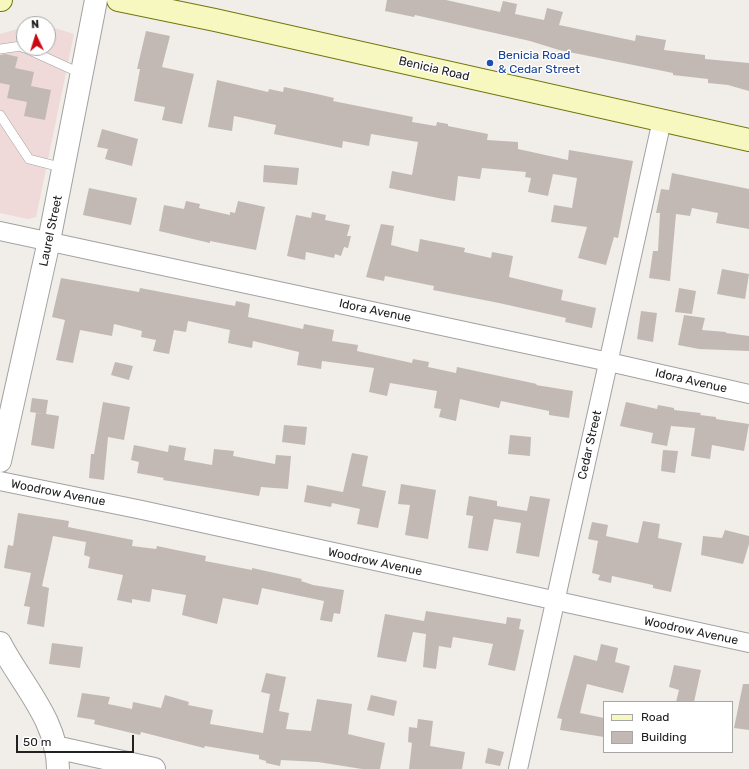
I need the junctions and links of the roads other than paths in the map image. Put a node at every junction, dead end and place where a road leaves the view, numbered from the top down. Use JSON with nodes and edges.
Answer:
{"nodes":[{"id":1,"x":96,"y":0,"type":"edge"},
{"id":2,"x":118,"y":0,"type":"edge"},
{"id":3,"x":16,"y":47,"type":"edge"},
{"id":4,"x":0,"y":49,"type":"edge"},
{"id":5,"x":42,"y":56,"type":"edge"},
{"id":6,"x":82,"y":74,"type":"junction"},
{"id":7,"x":0,"y":115,"type":"edge"},
{"id":8,"x":662,"y":120,"type":"junction"},
{"id":9,"x":749,"y":140,"type":"edge"},
{"id":10,"x":64,"y":168,"type":"junction"},
{"id":11,"x":0,"y":231,"type":"edge"},
{"id":12,"x":49,"y":241,"type":"junction"},
{"id":13,"x":609,"y":362,"type":"junction"},
{"id":14,"x":749,"y":394,"type":"edge"},
{"id":15,"x":0,"y":460,"type":"edge"},
{"id":16,"x":0,"y":482,"type":"edge"},
{"id":17,"x":555,"y":601,"type":"junction"},
{"id":18,"x":0,"y":643,"type":"edge"},
{"id":19,"x":749,"y":643,"type":"edge"},
{"id":20,"x":55,"y":747,"type":"junction"},
{"id":21,"x":58,"y":769,"type":"edge"},
{"id":22,"x":154,"y":769,"type":"edge"},
{"id":23,"x":518,"y":769,"type":"edge"}],
"edges":[{"from":1,"to":6,"type":"street","name":"Laurel Street"},
{"from":2,"to":8,"type":"main road","name":"Benicia Road"},
{"from":3,"to":4,"type":"lane"},
{"from":5,"to":6,"type":"lane"},
{"from":6,"to":10,"type":"street","name":"Laurel Street"},
{"from":7,"to":10,"type":"lane"},
{"from":8,"to":9,"type":"main road","name":"Benicia Road"},
{"from":8,"to":13,"type":"street","name":"Cedar Street"},
{"from":10,"to":12,"type":"street","name":"Laurel Street"},
{"from":11,"to":12,"type":"street","name":"Idora Avenue"},
{"from":12,"to":13,"type":"street","name":"Idora Avenue"},
{"from":12,"to":15,"type":"street","name":"Laurel Street"},
{"from":13,"to":14,"type":"street","name":"Idora Avenue"},
{"from":13,"to":17,"type":"street","name":"Cedar Street"},
{"from":16,"to":17,"type":"street","name":"Woodrow Avenue"},
{"from":17,"to":19,"type":"street","name":"Woodrow Avenue"},
{"from":17,"to":23,"type":"street","name":"Cedar Street"},
{"from":18,"to":20,"type":"street"},
{"from":20,"to":21,"type":"street"},
{"from":20,"to":22,"type":"street"}]}
